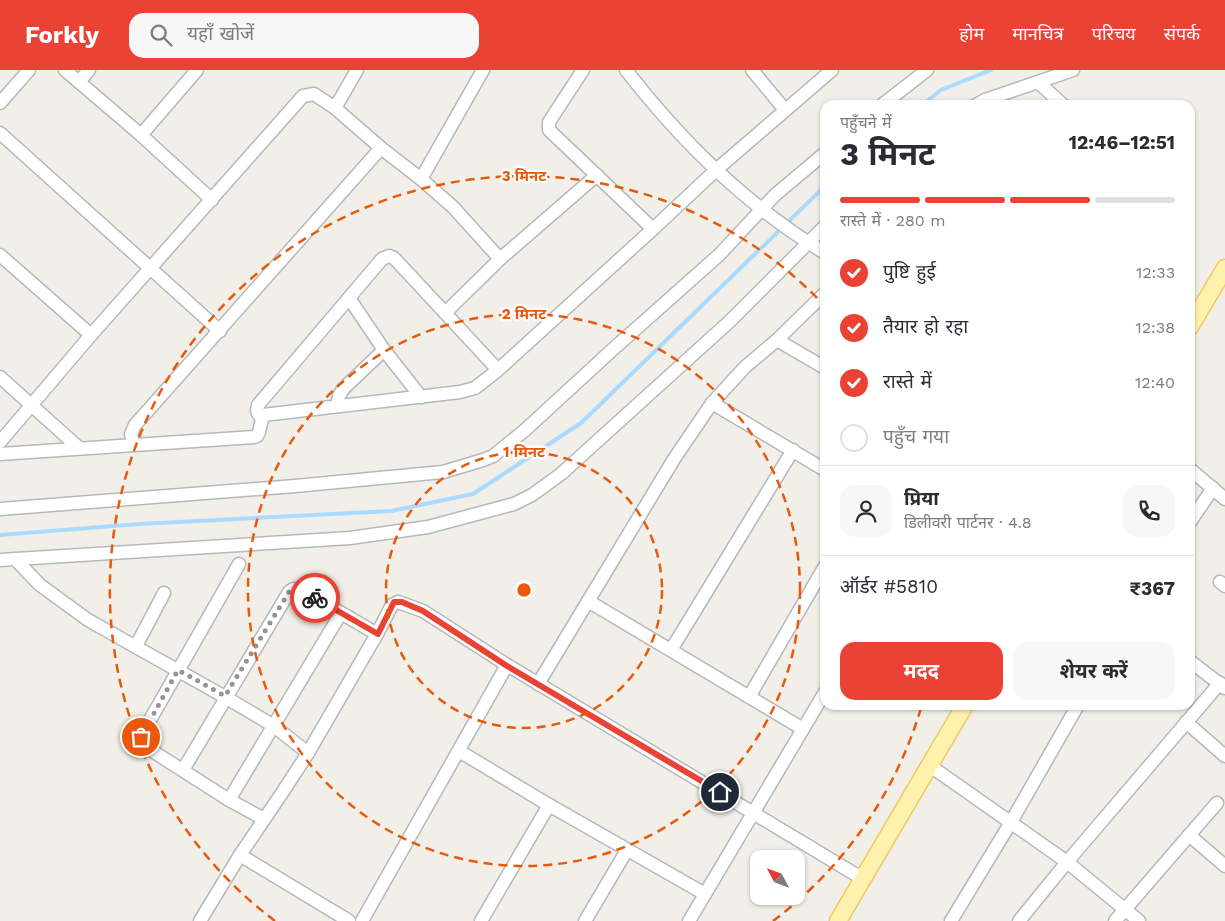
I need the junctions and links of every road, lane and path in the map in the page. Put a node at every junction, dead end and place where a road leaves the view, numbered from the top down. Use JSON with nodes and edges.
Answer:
{"nodes":[{"id":1,"x":29,"y":70,"type":"edge"},
{"id":2,"x":65,"y":70,"type":"edge"},
{"id":3,"x":89,"y":70,"type":"edge"},
{"id":4,"x":197,"y":70,"type":"edge"},
{"id":5,"x":358,"y":70,"type":"edge"},
{"id":6,"x":484,"y":70,"type":"edge"},
{"id":7,"x":583,"y":70,"type":"edge"},
{"id":8,"x":626,"y":70,"type":"edge"},
{"id":9,"x":752,"y":70,"type":"edge"},
{"id":10,"x":832,"y":70,"type":"edge"},
{"id":11,"x":927,"y":70,"type":"edge"},
{"id":12,"x":1073,"y":70,"type":"edge"},
{"id":13,"x":79,"y":82,"type":"junction"},
{"id":14,"x":1038,"y":82,"type":"junction"},
{"id":15,"x":888,"y":100,"type":"edge"},
{"id":16,"x":989,"y":100,"type":"edge"},
{"id":17,"x":1058,"y":100,"type":"edge"},
{"id":18,"x":0,"y":103,"type":"edge"},
{"id":19,"x":335,"y":108,"type":"junction"},
{"id":20,"x":785,"y":110,"type":"junction"},
{"id":21,"x":0,"y":133,"type":"edge"},
{"id":22,"x":141,"y":135,"type":"junction"},
{"id":23,"x":381,"y":148,"type":"junction"},
{"id":24,"x":820,"y":157,"type":"edge"},
{"id":25,"x":716,"y":170,"type":"junction"},
{"id":26,"x":597,"y":175,"type":"junction"},
{"id":27,"x":421,"y":179,"type":"junction"},
{"id":28,"x":212,"y":200,"type":"junction"},
{"id":29,"x":764,"y":211,"type":"junction"},
{"id":30,"x":654,"y":229,"type":"junction"},
{"id":31,"x":820,"y":230,"type":"edge"},
{"id":32,"x":806,"y":241,"type":"junction"},
{"id":33,"x":820,"y":250,"type":"edge"},
{"id":34,"x":0,"y":255,"type":"edge"},
{"id":35,"x":500,"y":259,"type":"junction"},
{"id":36,"x":1225,"y":268,"type":"edge"},
{"id":37,"x":150,"y":269,"type":"junction"},
{"id":38,"x":349,"y":298,"type":"junction"},
{"id":39,"x":820,"y":298,"type":"edge"},
{"id":40,"x":445,"y":312,"type":"junction"},
{"id":41,"x":1195,"y":319,"type":"edge"},
{"id":42,"x":220,"y":330,"type":"junction"},
{"id":43,"x":91,"y":335,"type":"junction"},
{"id":44,"x":777,"y":340,"type":"junction"},
{"id":45,"x":384,"y":350,"type":"junction"},
{"id":46,"x":820,"y":365,"type":"edge"},
{"id":47,"x":498,"y":370,"type":"junction"},
{"id":48,"x":0,"y":376,"type":"edge"},
{"id":49,"x":421,"y":396,"type":"junction"},
{"id":50,"x":712,"y":402,"type":"junction"},
{"id":51,"x":32,"y":404,"type":"junction"},
{"id":52,"x":337,"y":406,"type":"junction"},
{"id":53,"x":263,"y":415,"type":"junction"},
{"id":54,"x":0,"y":442,"type":"edge"},
{"id":55,"x":132,"y":444,"type":"junction"},
{"id":56,"x":78,"y":447,"type":"junction"},
{"id":57,"x":792,"y":450,"type":"junction"},
{"id":58,"x":0,"y":454,"type":"edge"},
{"id":59,"x":820,"y":467,"type":"edge"},
{"id":60,"x":1195,"y":473,"type":"edge"},
{"id":61,"x":1213,"y":488,"type":"junction"},
{"id":62,"x":1225,"y":498,"type":"edge"},
{"id":63,"x":0,"y":508,"type":"edge"},
{"id":64,"x":1195,"y":515,"type":"edge"},
{"id":65,"x":15,"y":559,"type":"junction"},
{"id":66,"x":0,"y":560,"type":"edge"},
{"id":67,"x":239,"y":564,"type":"dead end"},
{"id":68,"x":820,"y":575,"type":"edge"},
{"id":69,"x":164,"y":593,"type":"dead end"},
{"id":70,"x":588,"y":601,"type":"junction"},
{"id":71,"x":341,"y":613,"type":"junction"},
{"id":72,"x":378,"y":634,"type":"junction"},
{"id":73,"x":136,"y":646,"type":"junction"},
{"id":74,"x":672,"y":650,"type":"junction"},
{"id":75,"x":1195,"y":665,"type":"edge"},
{"id":76,"x":507,"y":666,"type":"junction"},
{"id":77,"x":178,"y":670,"type":"junction"},
{"id":78,"x":538,"y":684,"type":"junction"},
{"id":79,"x":1222,"y":686,"type":"edge"},
{"id":80,"x":225,"y":696,"type":"junction"},
{"id":81,"x":749,"y":697,"type":"junction"},
{"id":82,"x":820,"y":700,"type":"edge"},
{"id":83,"x":962,"y":710,"type":"edge"},
{"id":84,"x":1075,"y":710,"type":"edge"},
{"id":85,"x":1186,"y":722,"type":"junction"},
{"id":86,"x":274,"y":726,"type":"junction"},
{"id":87,"x":803,"y":729,"type":"junction"},
{"id":88,"x":459,"y":751,"type":"junction"},
{"id":89,"x":308,"y":753,"type":"junction"},
{"id":90,"x":1225,"y":756,"type":"edge"},
{"id":91,"x":929,"y":765,"type":"junction"},
{"id":92,"x":183,"y":770,"type":"junction"},
{"id":93,"x":229,"y":800,"type":"junction"},
{"id":94,"x":1217,"y":803,"type":"dead end"},
{"id":95,"x":549,"y":805,"type":"junction"},
{"id":96,"x":753,"y":812,"type":"junction"},
{"id":97,"x":264,"y":819,"type":"junction"},
{"id":98,"x":1011,"y":822,"type":"junction"},
{"id":99,"x":1189,"y":836,"type":"junction"},
{"id":100,"x":627,"y":850,"type":"junction"},
{"id":101,"x":240,"y":855,"type":"junction"},
{"id":102,"x":1068,"y":862,"type":"junction"},
{"id":103,"x":1225,"y":866,"type":"edge"},
{"id":104,"x":864,"y":878,"type":"junction"},
{"id":105,"x":705,"y":894,"type":"junction"},
{"id":106,"x":1125,"y":909,"type":"junction"},
{"id":107,"x":200,"y":921,"type":"edge"},
{"id":108,"x":349,"y":921,"type":"edge"},
{"id":109,"x":362,"y":921,"type":"edge"},
{"id":110,"x":481,"y":921,"type":"edge"},
{"id":111,"x":585,"y":921,"type":"edge"},
{"id":112,"x":689,"y":921,"type":"edge"},
{"id":113,"x":838,"y":921,"type":"edge"},
{"id":114,"x":950,"y":921,"type":"edge"},
{"id":115,"x":1020,"y":921,"type":"edge"},
{"id":116,"x":1115,"y":921,"type":"edge"},
{"id":117,"x":1139,"y":921,"type":"edge"}],
"edges":[{"from":1,"to":18,"type":"street"},
{"from":2,"to":13,"type":"street"},
{"from":3,"to":13,"type":"street"},
{"from":4,"to":22,"type":"street"},
{"from":5,"to":19,"type":"street"},
{"from":6,"to":27,"type":"street"},
{"from":7,"to":26,"type":"street"},
{"from":8,"to":25,"type":"street"},
{"from":9,"to":20,"type":"street"},
{"from":10,"to":20,"type":"street"},
{"from":11,"to":15,"type":"street"},
{"from":12,"to":14,"type":"street"},
{"from":13,"to":22,"type":"street"},
{"from":14,"to":16,"type":"street"},
{"from":14,"to":17,"type":"street"},
{"from":19,"to":23,"type":"street"},
{"from":19,"to":28,"type":"street"},
{"from":20,"to":25,"type":"street"},
{"from":21,"to":37,"type":"street"},
{"from":22,"to":28,"type":"street"},
{"from":23,"to":27,"type":"street"},
{"from":23,"to":42,"type":"street"},
{"from":24,"to":29,"type":"street"},
{"from":25,"to":29,"type":"street"},
{"from":25,"to":30,"type":"street"},
{"from":26,"to":30,"type":"street"},
{"from":26,"to":35,"type":"street"},
{"from":27,"to":35,"type":"street"},
{"from":28,"to":37,"type":"street"},
{"from":29,"to":32,"type":"street"},
{"from":29,"to":63,"type":"street"},
{"from":30,"to":47,"type":"street"},
{"from":31,"to":32,"type":"street"},
{"from":32,"to":33,"type":"street"},
{"from":32,"to":65,"type":"street"},
{"from":34,"to":43,"type":"street"},
{"from":35,"to":40,"type":"street"},
{"from":36,"to":41,"type":"main road"},
{"from":37,"to":42,"type":"street"},
{"from":37,"to":43,"type":"street"},
{"from":38,"to":40,"type":"street"},
{"from":38,"to":45,"type":"street"},
{"from":38,"to":53,"type":"street"},
{"from":39,"to":44,"type":"street"},
{"from":40,"to":47,"type":"street"},
{"from":42,"to":55,"type":"street"},
{"from":43,"to":51,"type":"street"},
{"from":44,"to":46,"type":"street"},
{"from":44,"to":50,"type":"street"},
{"from":45,"to":49,"type":"street"},
{"from":45,"to":52,"type":"street"},
{"from":47,"to":49,"type":"street"},
{"from":48,"to":51,"type":"street"},
{"from":49,"to":52,"type":"street"},
{"from":50,"to":57,"type":"street"},
{"from":50,"to":70,"type":"street"},
{"from":51,"to":54,"type":"street"},
{"from":51,"to":56,"type":"street"},
{"from":52,"to":53,"type":"street"},
{"from":53,"to":55,"type":"street"},
{"from":55,"to":56,"type":"street"},
{"from":56,"to":58,"type":"street"},
{"from":57,"to":59,"type":"street"},
{"from":57,"to":74,"type":"street"},
{"from":60,"to":61,"type":"street"},
{"from":61,"to":62,"type":"street"},
{"from":61,"to":64,"type":"street"},
{"from":65,"to":66,"type":"street"},
{"from":65,"to":73,"type":"street"},
{"from":67,"to":77,"type":"street"},
{"from":68,"to":81,"type":"street"},
{"from":69,"to":73,"type":"street"},
{"from":70,"to":74,"type":"street"},
{"from":70,"to":78,"type":"street"},
{"from":71,"to":72,"type":"street"},
{"from":71,"to":80,"type":"street"},
{"from":71,"to":86,"type":"street"},
{"from":72,"to":76,"type":"street"},
{"from":72,"to":89,"type":"street"},
{"from":73,"to":77,"type":"street"},
{"from":74,"to":81,"type":"street"},
{"from":75,"to":79,"type":"street"},
{"from":76,"to":78,"type":"street"},
{"from":76,"to":88,"type":"street"},
{"from":77,"to":80,"type":"street"},
{"from":77,"to":92,"type":"street"},
{"from":78,"to":96,"type":"street"},
{"from":79,"to":85,"type":"street"},
{"from":80,"to":86,"type":"street"},
{"from":80,"to":92,"type":"street"},
{"from":81,"to":87,"type":"street"},
{"from":82,"to":87,"type":"street"},
{"from":83,"to":91,"type":"main road"},
{"from":84,"to":98,"type":"street"},
{"from":85,"to":90,"type":"street"},
{"from":85,"to":102,"type":"street"},
{"from":86,"to":89,"type":"street"},
{"from":86,"to":93,"type":"street"},
{"from":87,"to":96,"type":"street"},
{"from":88,"to":95,"type":"street"},
{"from":88,"to":109,"type":"street"},
{"from":89,"to":97,"type":"street"},
{"from":91,"to":98,"type":"street"},
{"from":91,"to":104,"type":"main road"},
{"from":92,"to":93,"type":"street"},
{"from":93,"to":97,"type":"street"},
{"from":94,"to":99,"type":"street"},
{"from":95,"to":100,"type":"street"},
{"from":95,"to":110,"type":"street"},
{"from":96,"to":104,"type":"street"},
{"from":96,"to":105,"type":"street"},
{"from":97,"to":101,"type":"street"},
{"from":98,"to":102,"type":"street"},
{"from":98,"to":114,"type":"street"},
{"from":99,"to":103,"type":"street"},
{"from":99,"to":106,"type":"street"},
{"from":100,"to":105,"type":"street"},
{"from":100,"to":111,"type":"street"},
{"from":101,"to":107,"type":"street"},
{"from":101,"to":108,"type":"street"},
{"from":102,"to":106,"type":"street"},
{"from":102,"to":115,"type":"street"},
{"from":104,"to":113,"type":"main road"},
{"from":105,"to":112,"type":"street"},
{"from":106,"to":116,"type":"street"},
{"from":106,"to":117,"type":"street"}]}
